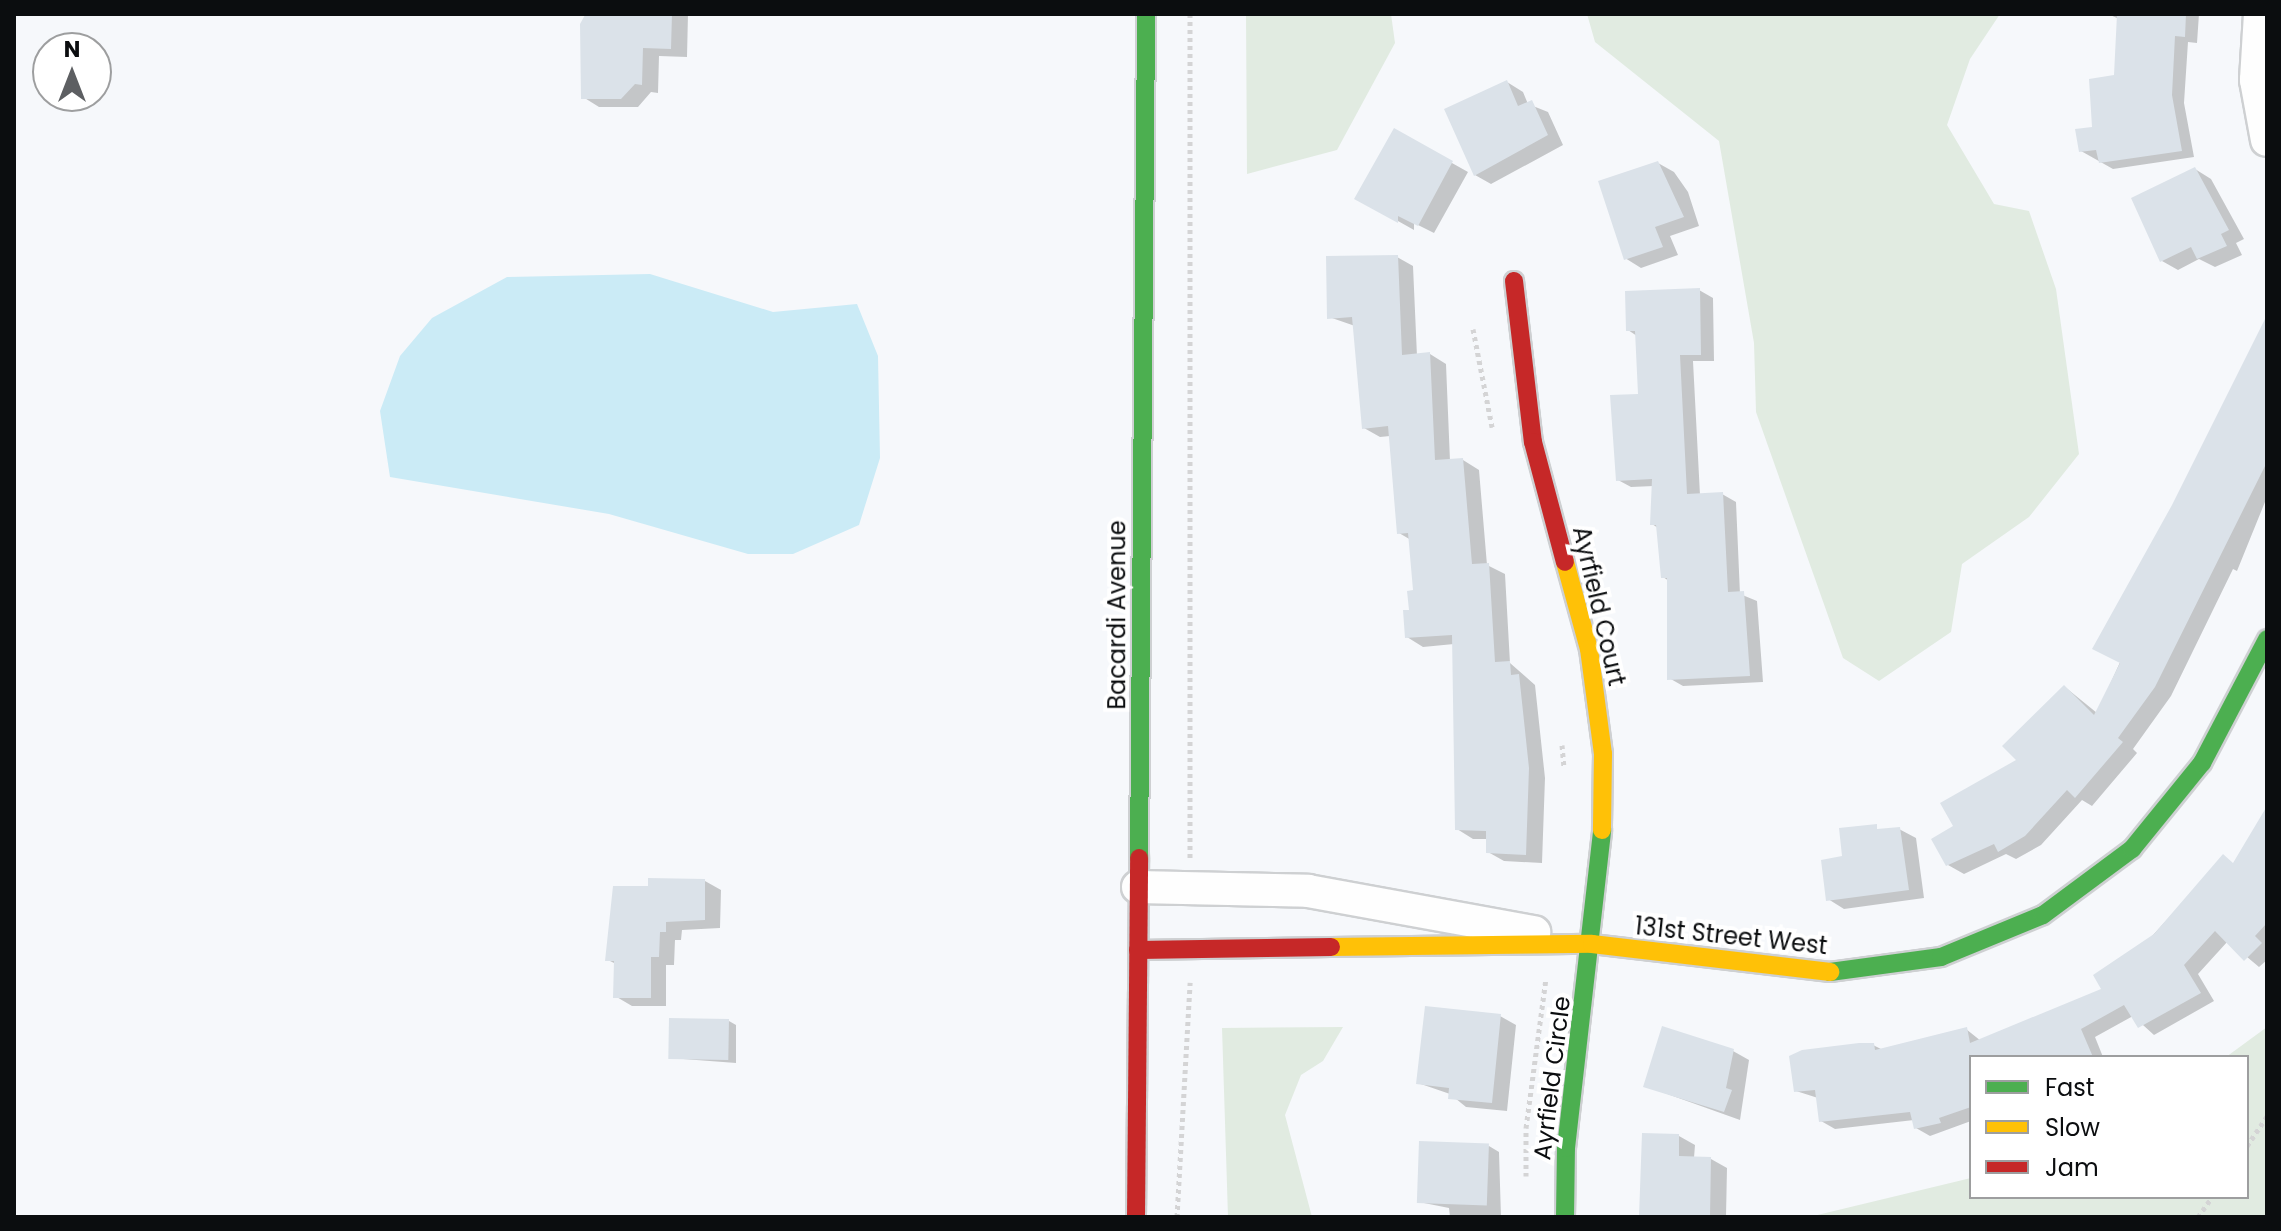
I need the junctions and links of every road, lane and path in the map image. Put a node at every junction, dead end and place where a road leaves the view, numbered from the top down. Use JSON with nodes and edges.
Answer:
{"nodes":[{"id":1,"x":1146,"y":14,"type":"edge"},
{"id":2,"x":1190,"y":14,"type":"edge"},
{"id":3,"x":2260,"y":14,"type":"edge"},
{"id":4,"x":2267,"y":140,"type":"edge"},
{"id":5,"x":1514,"y":281,"type":"dead end"},
{"id":6,"x":1473,"y":329,"type":"dead end"},
{"id":7,"x":1494,"y":435,"type":"dead end"},
{"id":8,"x":2267,"y":639,"type":"edge"},
{"id":9,"x":1562,"y":742,"type":"dead end"},
{"id":10,"x":1564,"y":771,"type":"dead end"},
{"id":11,"x":1190,"y":886,"type":"junction"},
{"id":12,"x":1138,"y":887,"type":"junction"},
{"id":13,"x":1592,"y":944,"type":"junction"},
{"id":14,"x":1138,"y":950,"type":"junction"},
{"id":15,"x":1191,"y":950,"type":"junction"},
{"id":16,"x":1546,"y":974,"type":"dead end"},
{"id":17,"x":2267,"y":1116,"type":"edge"},
{"id":18,"x":2249,"y":1143,"type":"edge"},
{"id":19,"x":1526,"y":1187,"type":"dead end"},
{"id":20,"x":2211,"y":1199,"type":"edge"},
{"id":21,"x":1136,"y":1217,"type":"edge"},
{"id":22,"x":1177,"y":1217,"type":"edge"},
{"id":23,"x":1565,"y":1217,"type":"edge"},
{"id":24,"x":2198,"y":1217,"type":"edge"}],
"edges":[{"from":1,"to":12,"type":"street","name":"Bacardi Avenue"},
{"from":2,"to":11,"type":"path"},
{"from":3,"to":4,"type":"street"},
{"from":5,"to":13,"type":"street","name":"Ayrfield Court"},
{"from":6,"to":7,"type":"path"},
{"from":8,"to":13,"type":"street","name":"131st Street West"},
{"from":9,"to":10,"type":"path"},
{"from":11,"to":12,"type":"street"},
{"from":11,"to":13,"type":"street"},
{"from":12,"to":14,"type":"street","name":"Bacardi Avenue"},
{"from":13,"to":15,"type":"street","name":"131st Street West"},
{"from":13,"to":23,"type":"street","name":"Ayrfield Circle"},
{"from":14,"to":15,"type":"street","name":"131st Street West"},
{"from":14,"to":21,"type":"street","name":"Bacardi Avenue"},
{"from":15,"to":22,"type":"path"},
{"from":16,"to":19,"type":"path"},
{"from":17,"to":18,"type":"path"},
{"from":20,"to":24,"type":"path"}]}
